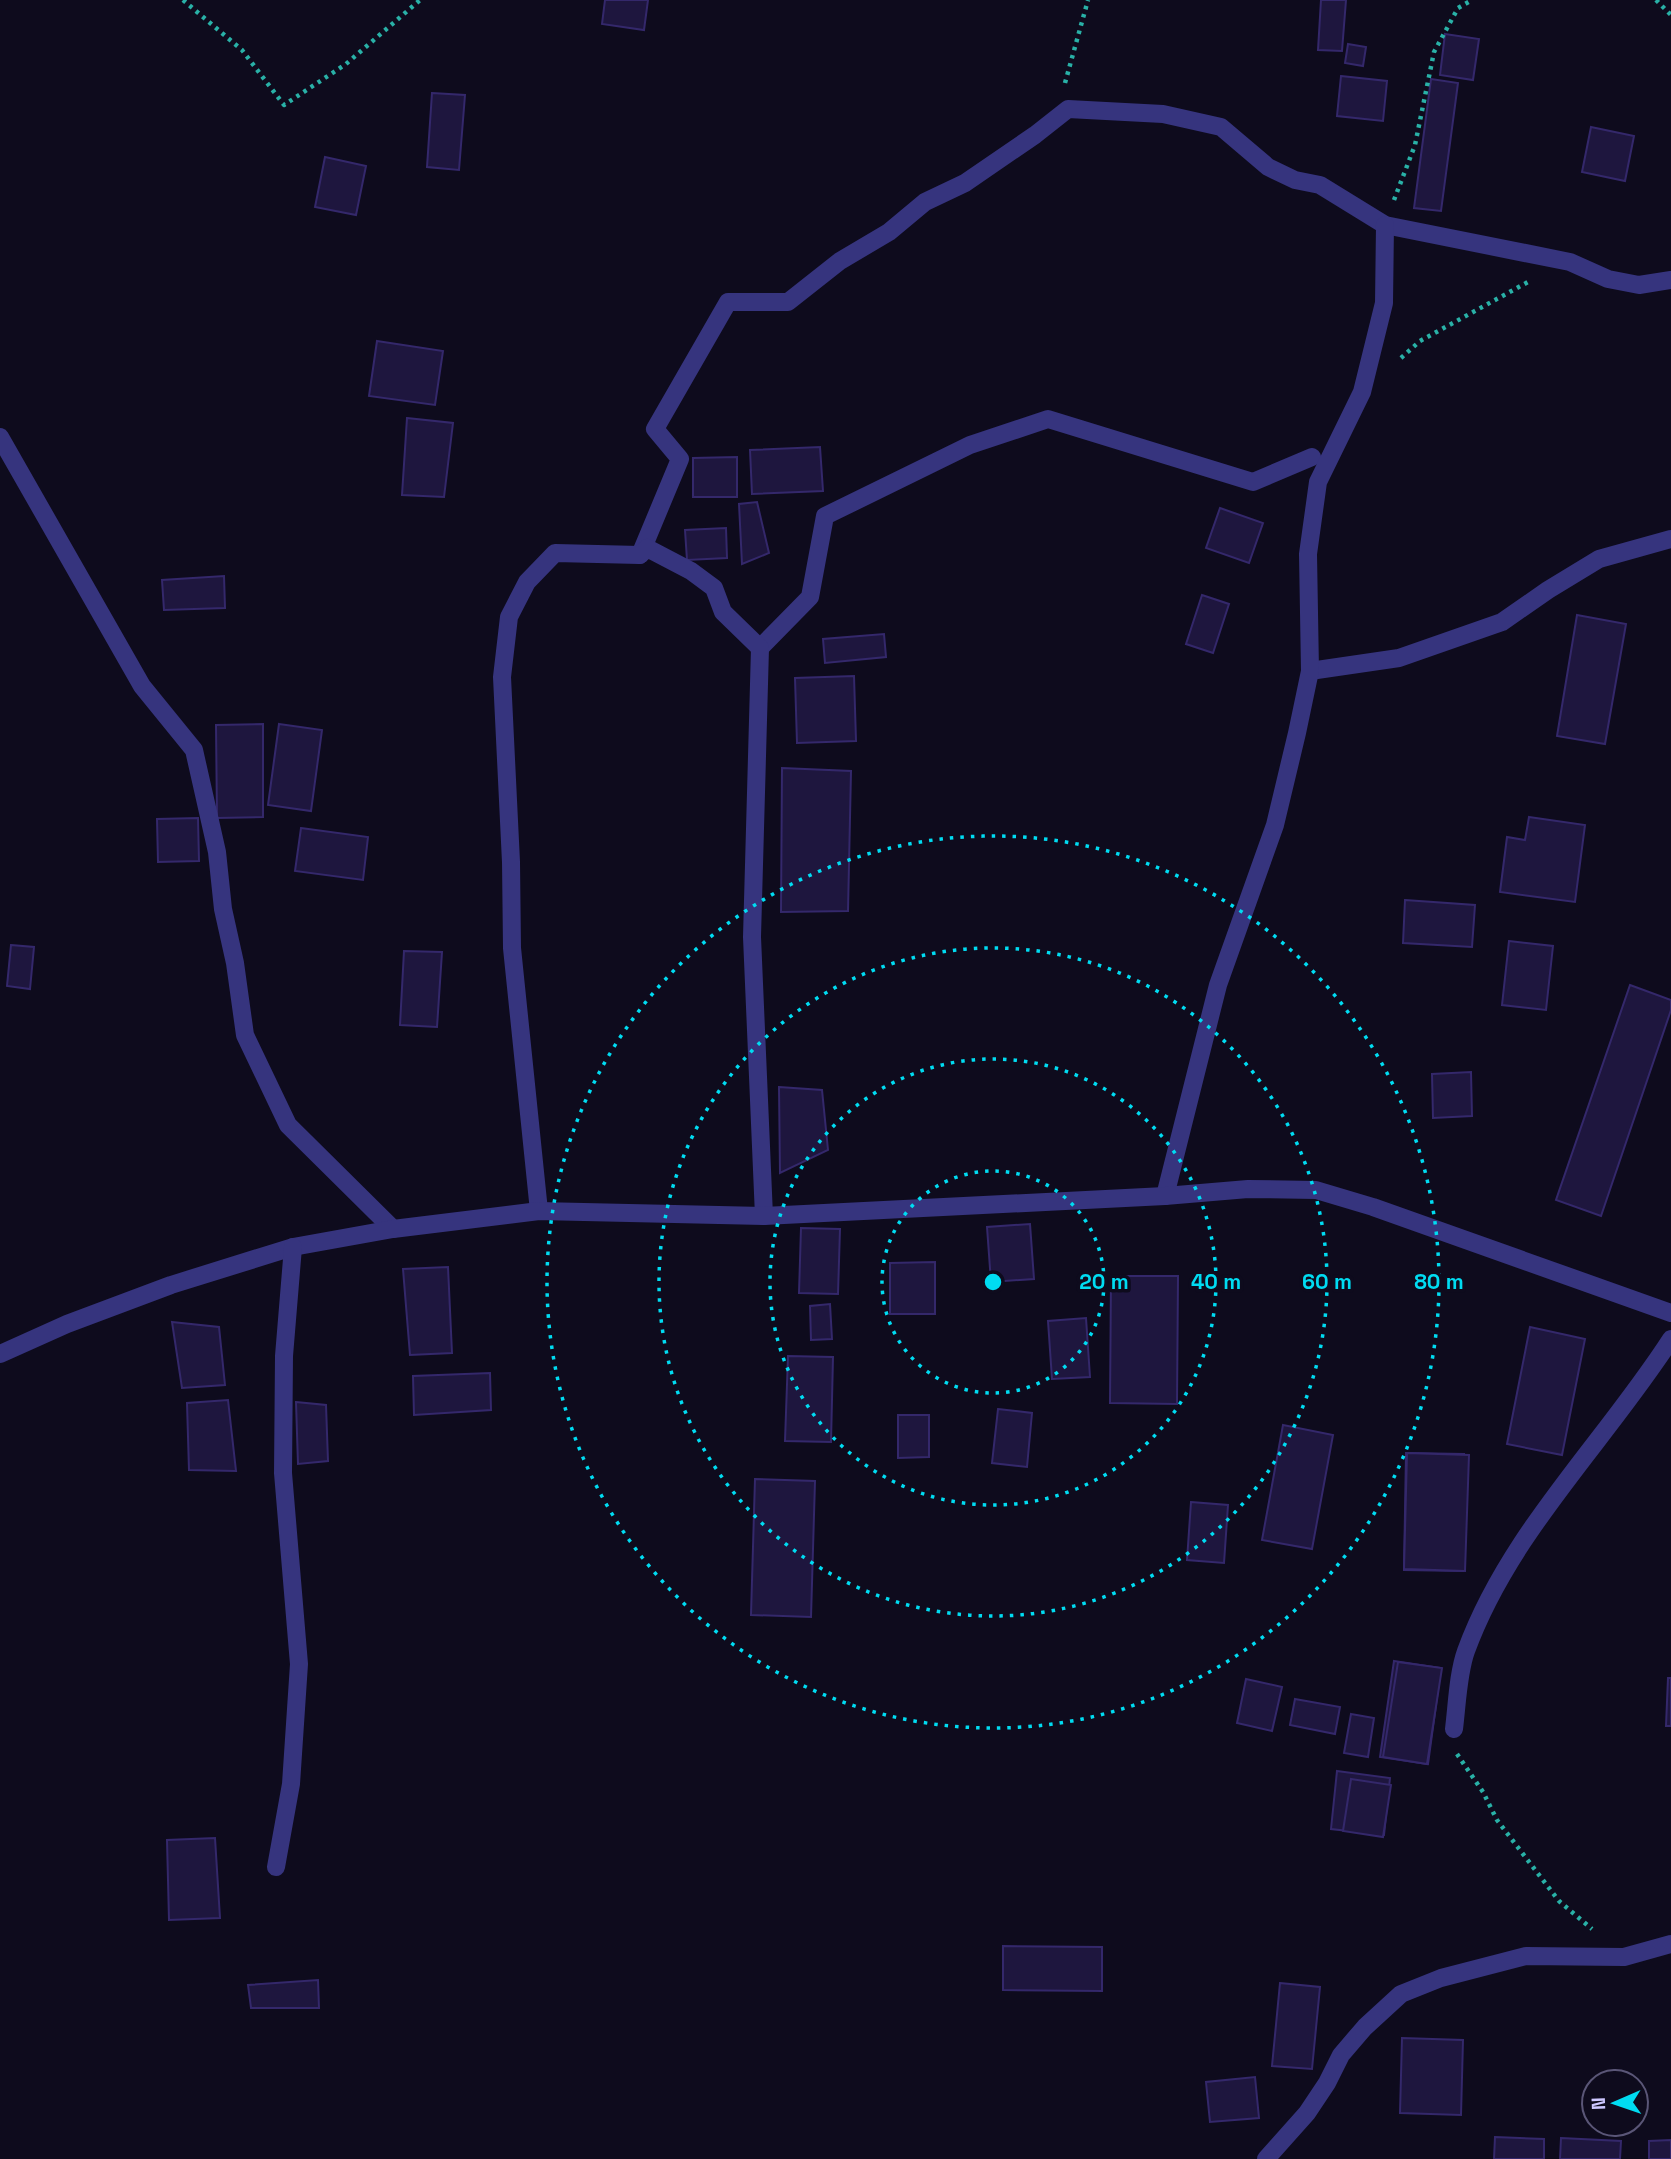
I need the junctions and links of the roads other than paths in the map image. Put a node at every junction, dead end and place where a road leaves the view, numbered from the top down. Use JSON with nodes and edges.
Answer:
{"nodes":[{"id":1,"x":1385,"y":225,"type":"junction"},
{"id":2,"x":1671,"y":280,"type":"edge"},
{"id":3,"x":0,"y":438,"type":"edge"},
{"id":4,"x":1312,"y":457,"type":"dead end"},
{"id":5,"x":1671,"y":539,"type":"edge"},
{"id":6,"x":640,"y":555,"type":"junction"},
{"id":7,"x":760,"y":648,"type":"junction"},
{"id":8,"x":1311,"y":671,"type":"junction"},
{"id":9,"x":1165,"y":1196,"type":"junction"},
{"id":10,"x":539,"y":1212,"type":"junction"},
{"id":11,"x":764,"y":1216,"type":"junction"},
{"id":12,"x":393,"y":1229,"type":"junction"},
{"id":13,"x":293,"y":1247,"type":"junction"},
{"id":14,"x":1671,"y":1312,"type":"edge"},
{"id":15,"x":1671,"y":1339,"type":"edge"},
{"id":16,"x":0,"y":1354,"type":"edge"},
{"id":17,"x":1454,"y":1730,"type":"road end"},
{"id":18,"x":275,"y":1867,"type":"dead end"},
{"id":19,"x":1671,"y":1944,"type":"edge"},
{"id":20,"x":1266,"y":2159,"type":"edge"}],
"edges":[{"from":1,"to":2,"type":"street"},
{"from":1,"to":6,"type":"street"},
{"from":1,"to":8,"type":"street"},
{"from":3,"to":12,"type":"street"},
{"from":4,"to":7,"type":"street"},
{"from":5,"to":8,"type":"street"},
{"from":6,"to":7,"type":"street"},
{"from":6,"to":10,"type":"street"},
{"from":7,"to":11,"type":"street"},
{"from":8,"to":9,"type":"street"},
{"from":9,"to":11,"type":"street"},
{"from":9,"to":14,"type":"street"},
{"from":10,"to":11,"type":"street"},
{"from":10,"to":12,"type":"street"},
{"from":12,"to":13,"type":"street"},
{"from":13,"to":16,"type":"street"},
{"from":13,"to":18,"type":"street"},
{"from":15,"to":17,"type":"street"},
{"from":19,"to":20,"type":"street"}]}
